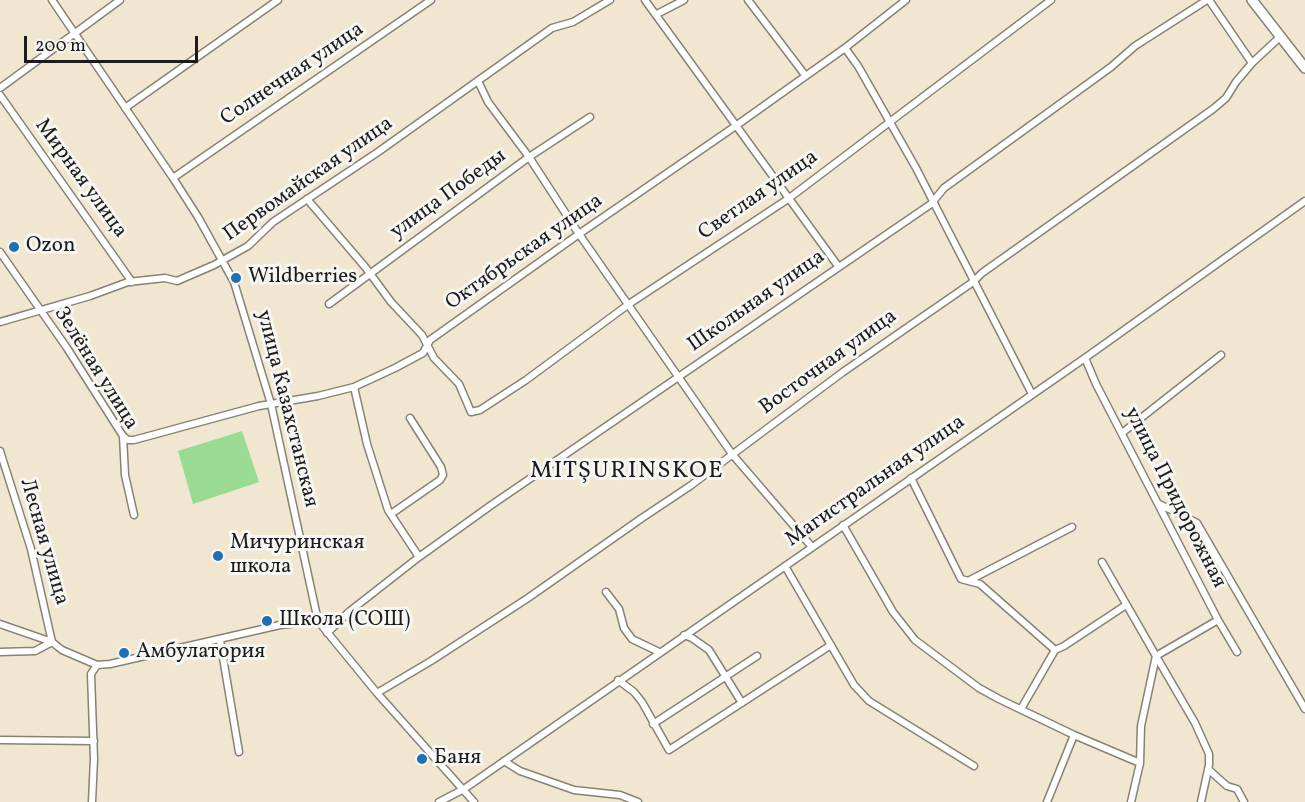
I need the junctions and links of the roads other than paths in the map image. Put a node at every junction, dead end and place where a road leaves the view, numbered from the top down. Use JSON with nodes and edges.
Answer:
{"nodes":[{"id":1,"x":52,"y":0,"type":"edge"},
{"id":2,"x":120,"y":0,"type":"edge"},
{"id":3,"x":278,"y":0,"type":"edge"},
{"id":4,"x":413,"y":0,"type":"edge"},
{"id":5,"x":431,"y":0,"type":"edge"},
{"id":6,"x":610,"y":0,"type":"edge"},
{"id":7,"x":645,"y":0,"type":"edge"},
{"id":8,"x":684,"y":0,"type":"edge"},
{"id":9,"x":748,"y":0,"type":"edge"},
{"id":10,"x":906,"y":0,"type":"edge"},
{"id":11,"x":1051,"y":0,"type":"edge"},
{"id":12,"x":1208,"y":0,"type":"edge"},
{"id":13,"x":1252,"y":0,"type":"edge"},
{"id":14,"x":1198,"y":2,"type":"edge"},
{"id":15,"x":419,"y":8,"type":"junction"},
{"id":16,"x":657,"y":14,"type":"junction"},
{"id":17,"x":74,"y":33,"type":"junction"},
{"id":18,"x":1281,"y":36,"type":"junction"},
{"id":19,"x":845,"y":48,"type":"junction"},
{"id":20,"x":1252,"y":63,"type":"junction"},
{"id":21,"x":1305,"y":68,"type":"edge"},
{"id":22,"x":805,"y":75,"type":"junction"},
{"id":23,"x":478,"y":81,"type":"junction"},
{"id":24,"x":0,"y":88,"type":"edge"},
{"id":25,"x":0,"y":95,"type":"edge"},
{"id":26,"x":125,"y":108,"type":"junction"},
{"id":27,"x":590,"y":117,"type":"dead end"},
{"id":28,"x":890,"y":121,"type":"junction"},
{"id":29,"x":737,"y":125,"type":"junction"},
{"id":30,"x":529,"y":157,"type":"junction"},
{"id":31,"x":173,"y":178,"type":"junction"},
{"id":32,"x":307,"y":199,"type":"junction"},
{"id":33,"x":788,"y":199,"type":"junction"},
{"id":34,"x":933,"y":200,"type":"junction"},
{"id":35,"x":1305,"y":201,"type":"edge"},
{"id":36,"x":579,"y":234,"type":"junction"},
{"id":37,"x":0,"y":252,"type":"edge"},
{"id":38,"x":224,"y":260,"type":"junction"},
{"id":39,"x":838,"y":266,"type":"junction"},
{"id":40,"x":370,"y":274,"type":"junction"},
{"id":41,"x":132,"y":282,"type":"junction"},
{"id":42,"x":973,"y":282,"type":"junction"},
{"id":43,"x":329,"y":304,"type":"dead end"},
{"id":44,"x":628,"y":304,"type":"junction"},
{"id":45,"x":40,"y":311,"type":"junction"},
{"id":46,"x":0,"y":322,"type":"edge"},
{"id":47,"x":428,"y":344,"type":"junction"},
{"id":48,"x":1221,"y":355,"type":"dead end"},
{"id":49,"x":1085,"y":358,"type":"junction"},
{"id":50,"x":678,"y":378,"type":"junction"},
{"id":51,"x":354,"y":387,"type":"junction"},
{"id":52,"x":1032,"y":394,"type":"junction"},
{"id":53,"x":271,"y":404,"type":"junction"},
{"id":54,"x":410,"y":418,"type":"dead end"},
{"id":55,"x":1122,"y":433,"type":"junction"},
{"id":56,"x":123,"y":436,"type":"junction"},
{"id":57,"x":0,"y":451,"type":"edge"},
{"id":58,"x":732,"y":454,"type":"junction"},
{"id":59,"x":911,"y":478,"type":"junction"},
{"id":60,"x":1158,"y":503,"type":"junction"},
{"id":61,"x":391,"y":514,"type":"junction"},
{"id":62,"x":134,"y":515,"type":"dead end"},
{"id":63,"x":843,"y":525,"type":"junction"},
{"id":64,"x":1072,"y":527,"type":"dead end"},
{"id":65,"x":812,"y":547,"type":"junction"},
{"id":66,"x":419,"y":558,"type":"junction"},
{"id":67,"x":1102,"y":562,"type":"dead end"},
{"id":68,"x":784,"y":566,"type":"junction"},
{"id":69,"x":970,"y":580,"type":"junction"},
{"id":70,"x":606,"y":592,"type":"dead end"},
{"id":71,"x":1126,"y":605,"type":"junction"},
{"id":72,"x":1218,"y":620,"type":"junction"},
{"id":73,"x":318,"y":621,"type":"junction"},
{"id":74,"x":0,"y":624,"type":"edge"},
{"id":75,"x":327,"y":633,"type":"junction"},
{"id":76,"x":684,"y":635,"type":"junction"},
{"id":77,"x":220,"y":640,"type":"junction"},
{"id":78,"x":52,"y":642,"type":"junction"},
{"id":79,"x":831,"y":645,"type":"junction"},
{"id":80,"x":1055,"y":650,"type":"junction"},
{"id":81,"x":0,"y":652,"type":"edge"},
{"id":82,"x":659,"y":652,"type":"junction"},
{"id":83,"x":1237,"y":652,"type":"dead end"},
{"id":84,"x":757,"y":656,"type":"dead end"},
{"id":85,"x":1156,"y":656,"type":"junction"},
{"id":86,"x":97,"y":665,"type":"junction"},
{"id":87,"x":725,"y":676,"type":"junction"},
{"id":88,"x":618,"y":680,"type":"junction"},
{"id":89,"x":377,"y":693,"type":"junction"},
{"id":90,"x":742,"y":703,"type":"junction"},
{"id":91,"x":1021,"y":709,"type":"junction"},
{"id":92,"x":1305,"y":709,"type":"edge"},
{"id":93,"x":653,"y":724,"type":"junction"},
{"id":94,"x":1074,"y":735,"type":"junction"},
{"id":95,"x":0,"y":740,"type":"edge"},
{"id":96,"x":94,"y":741,"type":"junction"},
{"id":97,"x":239,"y":752,"type":"dead end"},
{"id":98,"x":504,"y":761,"type":"junction"},
{"id":99,"x":1140,"y":763,"type":"junction"},
{"id":100,"x":974,"y":766,"type":"dead end"},
{"id":101,"x":1208,"y":769,"type":"junction"},
{"id":102,"x":464,"y":789,"type":"junction"},
{"id":103,"x":92,"y":802,"type":"edge"},
{"id":104,"x":439,"y":802,"type":"edge"},
{"id":105,"x":474,"y":802,"type":"edge"},
{"id":106,"x":638,"y":802,"type":"edge"},
{"id":107,"x":1047,"y":802,"type":"edge"},
{"id":108,"x":1131,"y":802,"type":"edge"},
{"id":109,"x":1201,"y":802,"type":"edge"},
{"id":110,"x":1244,"y":802,"type":"edge"}],
"edges":[{"from":1,"to":17,"type":"street","name":"улица Казахстанская"},
{"from":2,"to":17,"type":"street"},
{"from":3,"to":26,"type":"street"},
{"from":4,"to":15,"type":"street"},
{"from":5,"to":15,"type":"street","name":"Солнечная улица"},
{"from":6,"to":23,"type":"street","name":"Первомайская улица"},
{"from":7,"to":16,"type":"street"},
{"from":8,"to":16,"type":"street"},
{"from":9,"to":22,"type":"street"},
{"from":10,"to":19,"type":"street","name":"Октябрьская улица"},
{"from":11,"to":28,"type":"street","name":"Светлая улица"},
{"from":12,"to":14,"type":"street","name":"Школьная улица"},
{"from":12,"to":20,"type":"street"},
{"from":13,"to":18,"type":"highway"},
{"from":14,"to":34,"type":"street","name":"Школьная улица"},
{"from":15,"to":31,"type":"street","name":"Солнечная улица"},
{"from":16,"to":29,"type":"street"},
{"from":17,"to":24,"type":"street"},
{"from":17,"to":26,"type":"street","name":"улица Казахстанская"},
{"from":18,"to":20,"type":"street","name":"Восточная улица"},
{"from":18,"to":21,"type":"highway"},
{"from":19,"to":22,"type":"street","name":"Октябрьская улица"},
{"from":19,"to":28,"type":"street"},
{"from":20,"to":42,"type":"street","name":"Восточная улица"},
{"from":22,"to":29,"type":"street","name":"Октябрьская улица"},
{"from":23,"to":30,"type":"street"},
{"from":23,"to":32,"type":"street","name":"Первомайская улица"},
{"from":25,"to":41,"type":"street","name":"Мирная улица"},
{"from":26,"to":31,"type":"street","name":"улица Казахстанская"},
{"from":27,"to":30,"type":"street","name":"улица Победы"},
{"from":28,"to":33,"type":"street","name":"Светлая улица"},
{"from":28,"to":34,"type":"street"},
{"from":29,"to":33,"type":"street"},
{"from":29,"to":36,"type":"street","name":"Октябрьская улица"},
{"from":30,"to":36,"type":"street"},
{"from":30,"to":40,"type":"street","name":"улица Победы"},
{"from":31,"to":38,"type":"street","name":"улица Казахстанская"},
{"from":32,"to":38,"type":"street","name":"Первомайская улица"},
{"from":32,"to":40,"type":"street"},
{"from":33,"to":39,"type":"street"},
{"from":33,"to":44,"type":"street","name":"Светлая улица"},
{"from":34,"to":39,"type":"street","name":"Школьная улица"},
{"from":34,"to":42,"type":"street"},
{"from":35,"to":49,"type":"street","name":"Магистральная улица"},
{"from":36,"to":44,"type":"street"},
{"from":36,"to":47,"type":"street","name":"Октябрьская улица"},
{"from":37,"to":45,"type":"street","name":"Зелёная улица"},
{"from":38,"to":41,"type":"street","name":"Первомайская улица"},
{"from":38,"to":53,"type":"street","name":"улица Казахстанская"},
{"from":39,"to":50,"type":"street","name":"Школьная улица"},
{"from":40,"to":43,"type":"street","name":"улица Победы"},
{"from":40,"to":47,"type":"street"},
{"from":41,"to":45,"type":"street","name":"Первомайская улица"},
{"from":42,"to":52,"type":"street"},
{"from":42,"to":58,"type":"street","name":"Восточная улица"},
{"from":44,"to":47,"type":"street","name":"Светлая улица"},
{"from":44,"to":50,"type":"street"},
{"from":45,"to":46,"type":"street","name":"Первомайская улица"},
{"from":45,"to":56,"type":"street","name":"Зелёная улица"},
{"from":47,"to":51,"type":"street","name":"Октябрьская улица"},
{"from":48,"to":55,"type":"street"},
{"from":49,"to":52,"type":"street","name":"Магистральная улица"},
{"from":49,"to":55,"type":"street","name":"улица Придорожная"},
{"from":50,"to":58,"type":"street"},
{"from":50,"to":66,"type":"street","name":"Школьная улица"},
{"from":51,"to":53,"type":"street","name":"Октябрьская улица"},
{"from":51,"to":61,"type":"street"},
{"from":52,"to":59,"type":"street","name":"Магистральная улица"},
{"from":53,"to":56,"type":"street","name":"Октябрьская улица"},
{"from":53,"to":73,"type":"street","name":"улица Казахстанская"},
{"from":54,"to":61,"type":"street"},
{"from":55,"to":60,"type":"street","name":"улица Придорожная"},
{"from":56,"to":62,"type":"street","name":"Зелёная улица"},
{"from":57,"to":78,"type":"street","name":"Лесная улица"},
{"from":58,"to":65,"type":"street"},
{"from":58,"to":89,"type":"street","name":"Восточная улица"},
{"from":59,"to":63,"type":"street","name":"Магистральная улица"},
{"from":59,"to":69,"type":"street"},
{"from":60,"to":72,"type":"street","name":"улица Придорожная"},
{"from":60,"to":92,"type":"street"},
{"from":61,"to":66,"type":"street"},
{"from":63,"to":65,"type":"street","name":"Магистральная улица"},
{"from":63,"to":91,"type":"street"},
{"from":64,"to":69,"type":"street"},
{"from":65,"to":68,"type":"street","name":"Магистральная улица"},
{"from":66,"to":75,"type":"street","name":"Школьная улица"},
{"from":67,"to":71,"type":"street"},
{"from":68,"to":76,"type":"street","name":"Магистральная улица"},
{"from":68,"to":79,"type":"street"},
{"from":69,"to":80,"type":"street"},
{"from":70,"to":82,"type":"street"},
{"from":71,"to":80,"type":"street"},
{"from":71,"to":85,"type":"street"},
{"from":72,"to":83,"type":"street","name":"улица Придорожная"},
{"from":72,"to":85,"type":"street"},
{"from":73,"to":75,"type":"street","name":"улица Казахстанская"},
{"from":73,"to":77,"type":"street"},
{"from":74,"to":78,"type":"street"},
{"from":75,"to":89,"type":"street","name":"улица Казахстанская"},
{"from":76,"to":82,"type":"street","name":"Магистральная улица"},
{"from":76,"to":87,"type":"street"},
{"from":77,"to":86,"type":"street"},
{"from":77,"to":97,"type":"street"},
{"from":78,"to":81,"type":"street"},
{"from":78,"to":86,"type":"street"},
{"from":79,"to":90,"type":"street"},
{"from":79,"to":100,"type":"street"},
{"from":80,"to":91,"type":"street"},
{"from":82,"to":88,"type":"street","name":"Магистральная улица"},
{"from":84,"to":87,"type":"street"},
{"from":85,"to":99,"type":"street"},
{"from":85,"to":101,"type":"street"},
{"from":86,"to":96,"type":"street"},
{"from":87,"to":90,"type":"street"},
{"from":87,"to":93,"type":"street"},
{"from":88,"to":93,"type":"street"},
{"from":88,"to":98,"type":"street","name":"Магистральная улица"},
{"from":89,"to":102,"type":"street","name":"улица Казахстанская"},
{"from":90,"to":93,"type":"street"},
{"from":91,"to":94,"type":"street"},
{"from":94,"to":99,"type":"street"},
{"from":94,"to":107,"type":"street"},
{"from":95,"to":96,"type":"street"},
{"from":96,"to":103,"type":"street"},
{"from":98,"to":102,"type":"street","name":"Магистральная улица"},
{"from":98,"to":106,"type":"street"},
{"from":99,"to":108,"type":"street"},
{"from":101,"to":109,"type":"street"},
{"from":101,"to":110,"type":"street"},
{"from":102,"to":104,"type":"street","name":"Магистральная улица"},
{"from":102,"to":105,"type":"street","name":"улица Казахстанская"}]}
